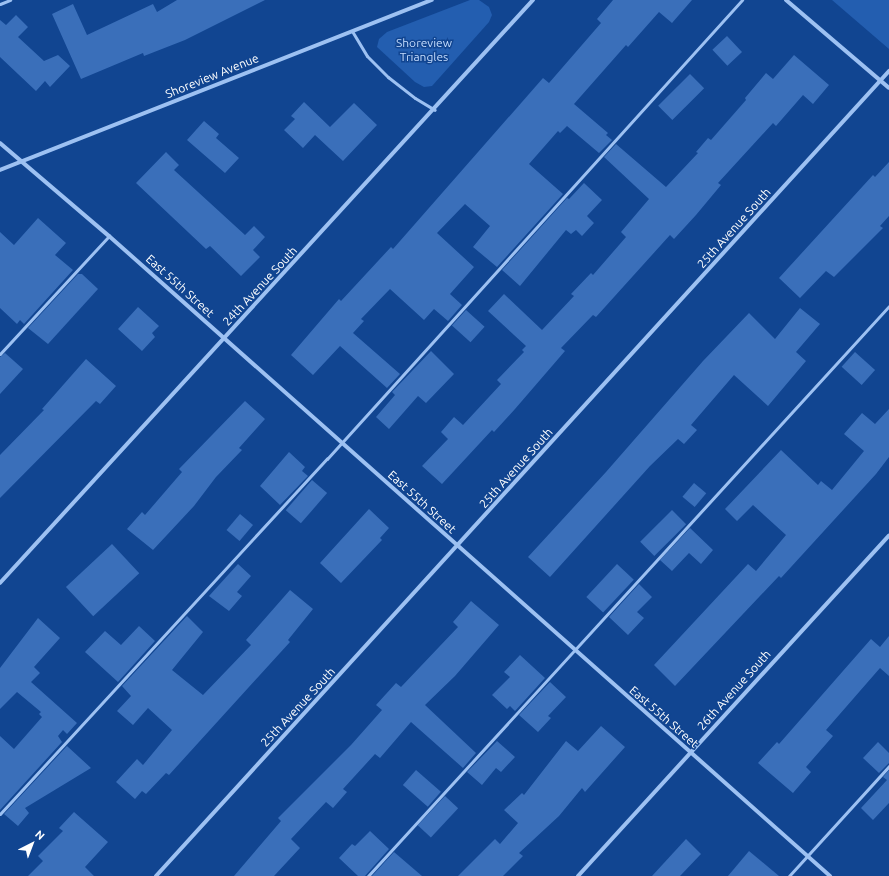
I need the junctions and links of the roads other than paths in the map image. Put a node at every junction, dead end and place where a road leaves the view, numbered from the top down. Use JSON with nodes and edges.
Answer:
{"nodes":[{"id":1,"x":10,"y":0,"type":"edge"},
{"id":2,"x":432,"y":0,"type":"edge"},
{"id":3,"x":533,"y":0,"type":"edge"},
{"id":4,"x":742,"y":0,"type":"edge"},
{"id":5,"x":786,"y":0,"type":"edge"},
{"id":6,"x":0,"y":4,"type":"edge"},
{"id":7,"x":352,"y":31,"type":"junction"},
{"id":8,"x":889,"y":71,"type":"edge"},
{"id":9,"x":880,"y":81,"type":"junction"},
{"id":10,"x":889,"y":88,"type":"edge"},
{"id":11,"x":435,"y":110,"type":"junction"},
{"id":12,"x":0,"y":143,"type":"edge"},
{"id":13,"x":23,"y":161,"type":"junction"},
{"id":14,"x":0,"y":170,"type":"edge"},
{"id":15,"x":109,"y":236,"type":"junction"},
{"id":16,"x":889,"y":306,"type":"edge"},
{"id":17,"x":225,"y":339,"type":"junction"},
{"id":18,"x":0,"y":354,"type":"edge"},
{"id":19,"x":341,"y":442,"type":"junction"},
{"id":20,"x":889,"y":536,"type":"edge"},
{"id":21,"x":458,"y":548,"type":"junction"},
{"id":22,"x":0,"y":584,"type":"edge"},
{"id":23,"x":574,"y":650,"type":"junction"},
{"id":24,"x":690,"y":753,"type":"junction"},
{"id":25,"x":889,"y":766,"type":"edge"},
{"id":26,"x":0,"y":814,"type":"edge"},
{"id":27,"x":807,"y":856,"type":"junction"},
{"id":28,"x":156,"y":876,"type":"edge"},
{"id":29,"x":368,"y":876,"type":"edge"},
{"id":30,"x":578,"y":876,"type":"edge"},
{"id":31,"x":789,"y":876,"type":"edge"},
{"id":32,"x":830,"y":876,"type":"edge"}],
"edges":[{"from":1,"to":6,"type":"lane"},
{"from":2,"to":7,"type":"street","name":"Shoreview Avenue"},
{"from":3,"to":11,"type":"street","name":"24th Avenue South"},
{"from":4,"to":19,"type":"lane"},
{"from":5,"to":9,"type":"street"},
{"from":7,"to":11,"type":"lane"},
{"from":7,"to":13,"type":"street","name":"Shoreview Avenue"},
{"from":8,"to":9,"type":"street","name":"25th Avenue South"},
{"from":9,"to":10,"type":"street"},
{"from":9,"to":21,"type":"street","name":"25th Avenue South"},
{"from":11,"to":17,"type":"street","name":"24th Avenue South"},
{"from":12,"to":13,"type":"street","name":"East 55th Street"},
{"from":13,"to":14,"type":"street","name":"Shoreview Avenue"},
{"from":13,"to":15,"type":"street","name":"East 55th Street"},
{"from":15,"to":17,"type":"street","name":"East 55th Street"},
{"from":15,"to":18,"type":"lane"},
{"from":16,"to":23,"type":"lane"},
{"from":17,"to":19,"type":"street","name":"East 55th Street"},
{"from":17,"to":22,"type":"street","name":"24th Avenue South"},
{"from":19,"to":21,"type":"street","name":"East 55th Street"},
{"from":19,"to":26,"type":"lane"},
{"from":20,"to":24,"type":"street","name":"26th Avenue South"},
{"from":21,"to":23,"type":"street","name":"East 55th Street"},
{"from":21,"to":28,"type":"street","name":"25th Avenue South"},
{"from":23,"to":24,"type":"street","name":"East 55th Street"},
{"from":23,"to":29,"type":"lane"},
{"from":24,"to":27,"type":"street","name":"East 55th Street"},
{"from":24,"to":30,"type":"street","name":"26th Avenue South"},
{"from":25,"to":27,"type":"lane"},
{"from":27,"to":31,"type":"lane"},
{"from":27,"to":32,"type":"street","name":"East 55th Street"}]}
